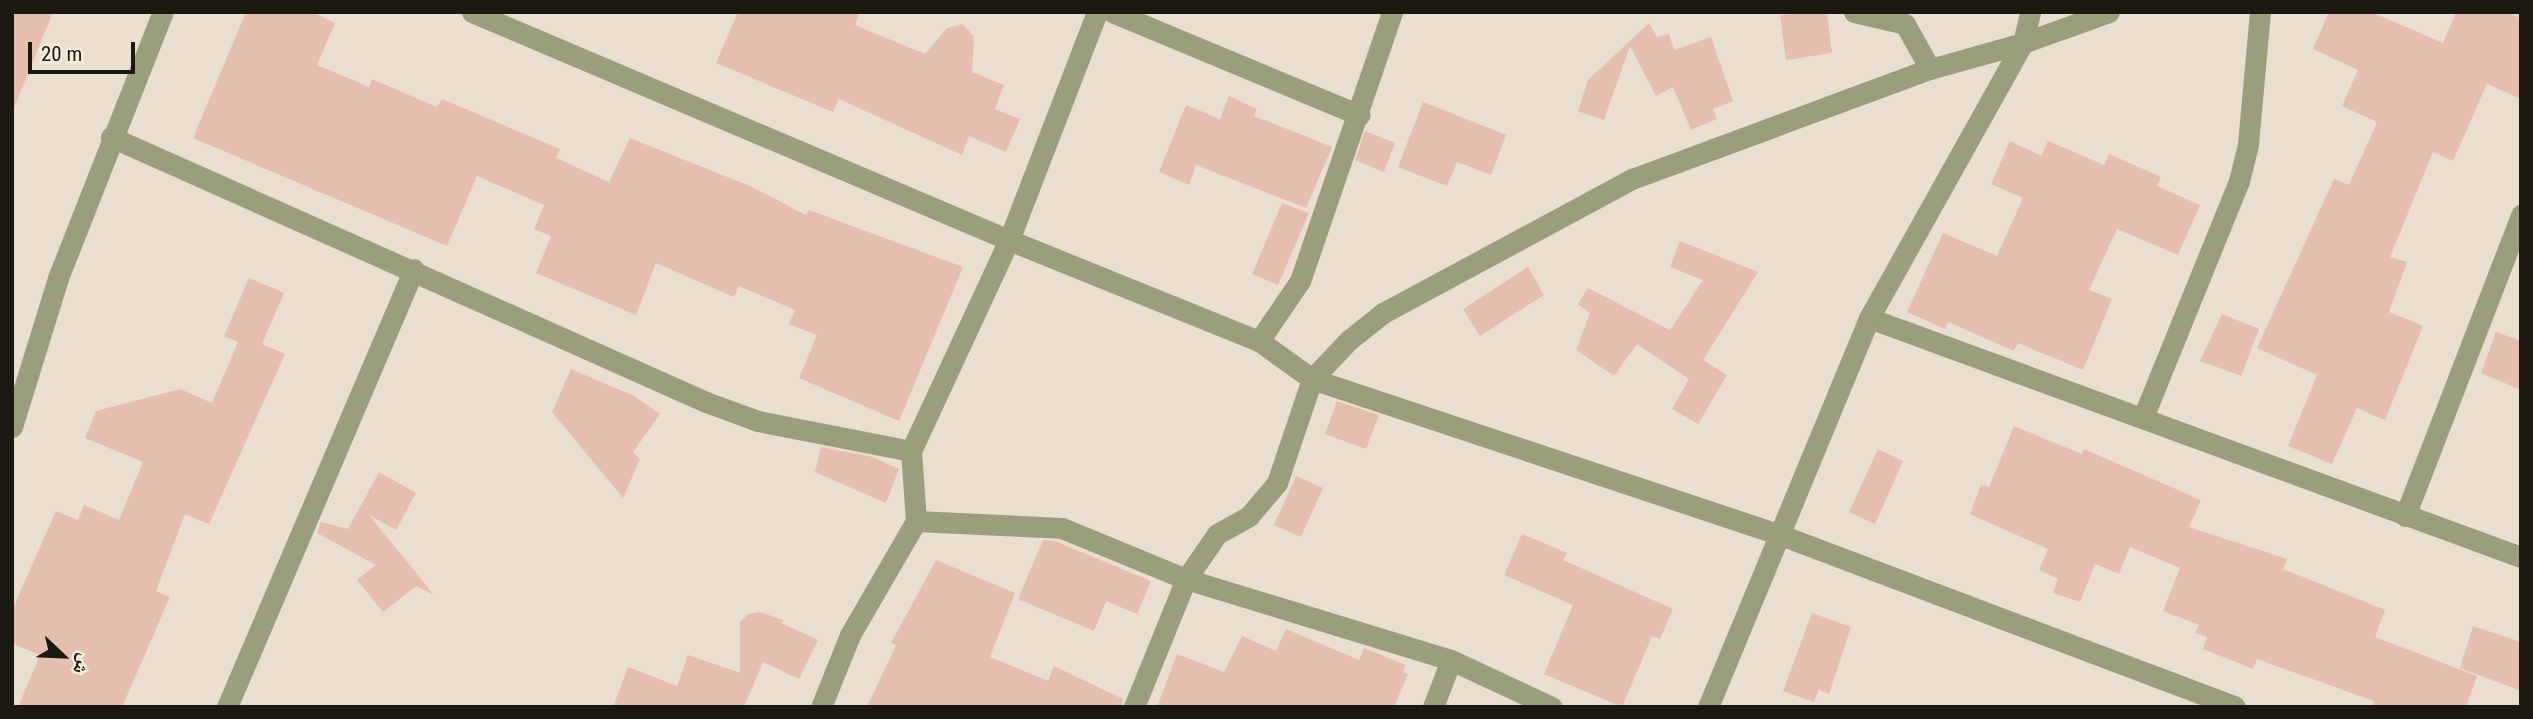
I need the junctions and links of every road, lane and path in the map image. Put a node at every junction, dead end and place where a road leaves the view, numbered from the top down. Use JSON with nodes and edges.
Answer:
{"nodes":[{"id":1,"x":163,"y":12,"type":"edge"},
{"id":2,"x":472,"y":12,"type":"edge"},
{"id":3,"x":1097,"y":12,"type":"edge"},
{"id":4,"x":1112,"y":12,"type":"edge"},
{"id":5,"x":1392,"y":12,"type":"edge"},
{"id":6,"x":1854,"y":12,"type":"edge"},
{"id":7,"x":2030,"y":12,"type":"edge"},
{"id":8,"x":2109,"y":12,"type":"edge"},
{"id":9,"x":2260,"y":12,"type":"edge"},
{"id":10,"x":2023,"y":43,"type":"junction"},
{"id":11,"x":1930,"y":69,"type":"junction"},
{"id":12,"x":1359,"y":115,"type":"junction"},
{"id":13,"x":111,"y":137,"type":"junction"},
{"id":14,"x":2521,"y":215,"type":"edge"},
{"id":15,"x":1009,"y":240,"type":"junction"},
{"id":16,"x":414,"y":269,"type":"junction"},
{"id":17,"x":1869,"y":318,"type":"junction"},
{"id":18,"x":1259,"y":341,"type":"junction"},
{"id":19,"x":1312,"y":379,"type":"junction"},
{"id":20,"x":2144,"y":415,"type":"junction"},
{"id":21,"x":12,"y":427,"type":"edge"},
{"id":22,"x":911,"y":451,"type":"junction"},
{"id":23,"x":2405,"y":516,"type":"junction"},
{"id":24,"x":915,"y":521,"type":"junction"},
{"id":25,"x":1781,"y":535,"type":"junction"},
{"id":26,"x":2521,"y":557,"type":"edge"},
{"id":27,"x":1186,"y":579,"type":"junction"},
{"id":28,"x":1451,"y":660,"type":"junction"},
{"id":29,"x":227,"y":707,"type":"edge"},
{"id":30,"x":821,"y":707,"type":"edge"},
{"id":31,"x":1134,"y":707,"type":"edge"},
{"id":32,"x":1433,"y":707,"type":"edge"},
{"id":33,"x":1552,"y":707,"type":"edge"},
{"id":34,"x":1708,"y":707,"type":"edge"},
{"id":35,"x":2235,"y":707,"type":"edge"}],
"edges":[{"from":1,"to":13,"type":"street"},
{"from":2,"to":15,"type":"street"},
{"from":3,"to":15,"type":"street"},
{"from":4,"to":12,"type":"street"},
{"from":5,"to":12,"type":"street"},
{"from":6,"to":11,"type":"street"},
{"from":7,"to":10,"type":"street"},
{"from":8,"to":10,"type":"street"},
{"from":9,"to":20,"type":"street"},
{"from":10,"to":11,"type":"street"},
{"from":10,"to":17,"type":"street"},
{"from":11,"to":19,"type":"street"},
{"from":12,"to":18,"type":"street"},
{"from":13,"to":16,"type":"street"},
{"from":13,"to":21,"type":"street"},
{"from":14,"to":23,"type":"street"},
{"from":15,"to":18,"type":"street"},
{"from":15,"to":22,"type":"street"},
{"from":16,"to":22,"type":"street"},
{"from":16,"to":29,"type":"street"},
{"from":17,"to":20,"type":"street"},
{"from":17,"to":25,"type":"street"},
{"from":18,"to":19,"type":"street"},
{"from":19,"to":25,"type":"street"},
{"from":19,"to":27,"type":"street"},
{"from":20,"to":23,"type":"street"},
{"from":22,"to":24,"type":"street"},
{"from":23,"to":26,"type":"street"},
{"from":24,"to":27,"type":"street"},
{"from":24,"to":30,"type":"street"},
{"from":25,"to":34,"type":"street"},
{"from":25,"to":35,"type":"street"},
{"from":27,"to":28,"type":"street"},
{"from":27,"to":31,"type":"street"},
{"from":28,"to":32,"type":"street"},
{"from":28,"to":33,"type":"street"}]}
